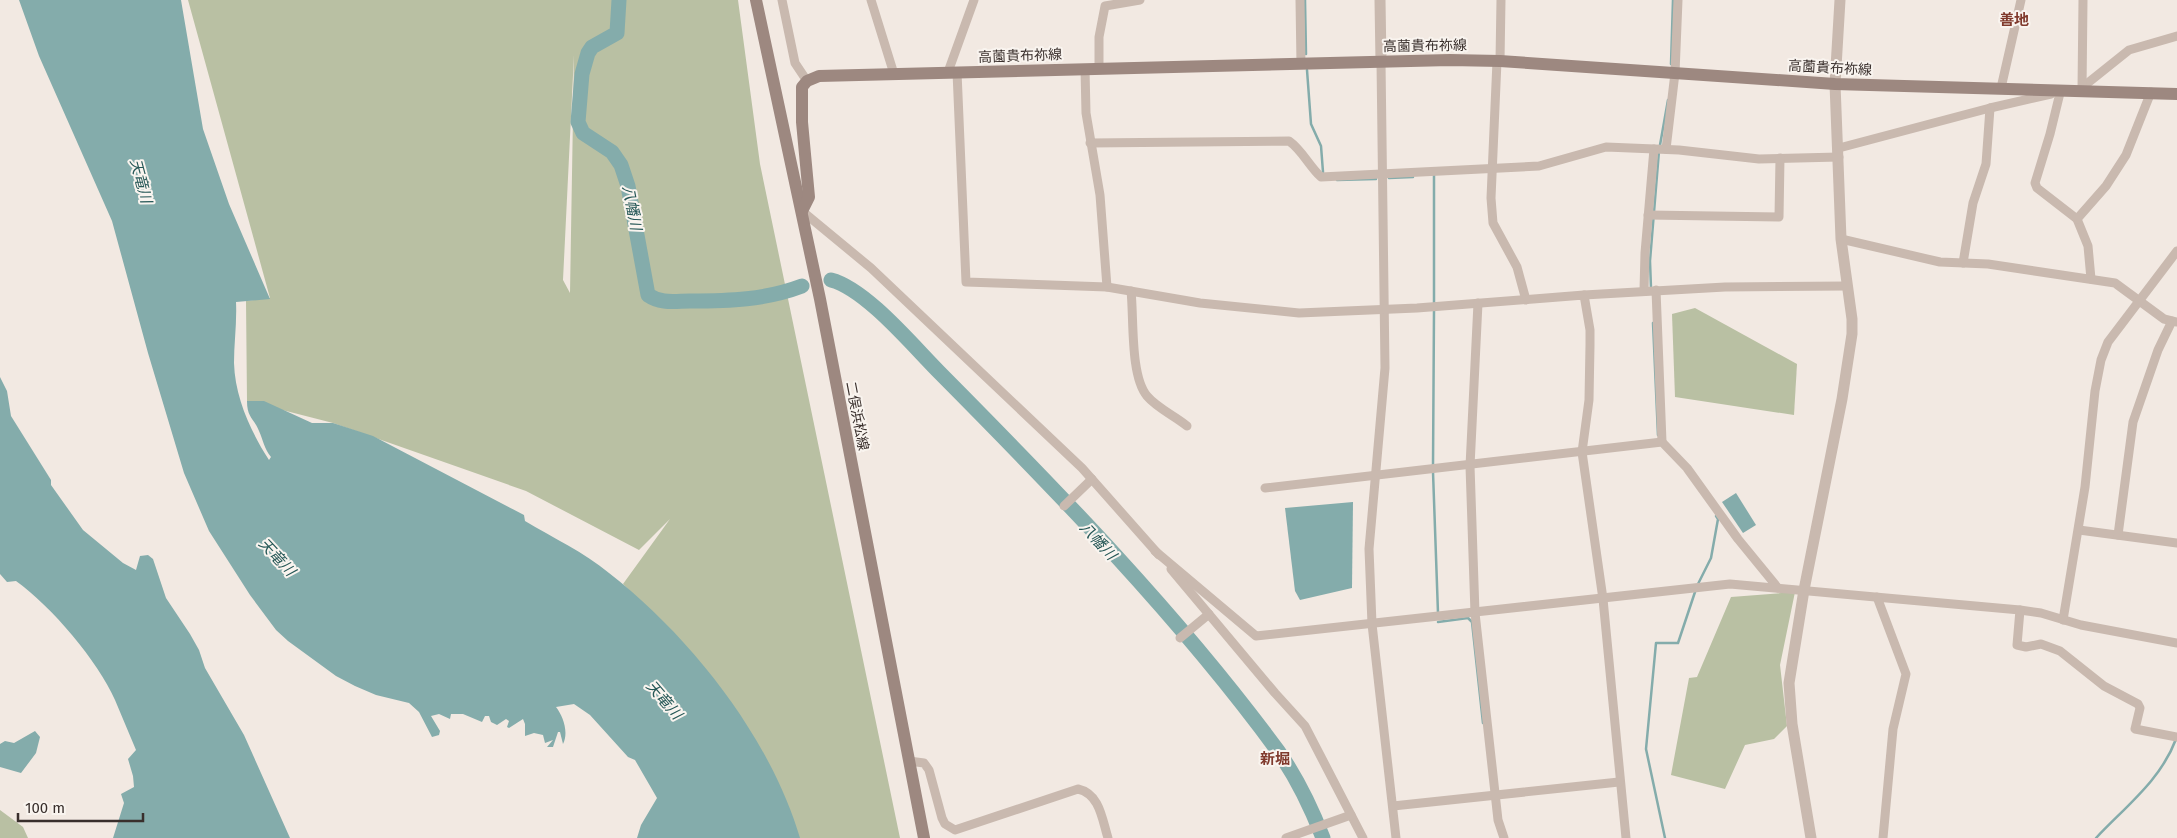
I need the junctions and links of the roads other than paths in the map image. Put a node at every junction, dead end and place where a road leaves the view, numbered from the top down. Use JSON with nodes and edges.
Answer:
{"nodes":[{"id":1,"x":756,"y":0,"type":"edge"},
{"id":2,"x":782,"y":0,"type":"edge"},
{"id":3,"x":871,"y":0,"type":"edge"},
{"id":4,"x":974,"y":0,"type":"edge"},
{"id":5,"x":1140,"y":0,"type":"edge"},
{"id":6,"x":1300,"y":0,"type":"edge"},
{"id":7,"x":1380,"y":0,"type":"edge"},
{"id":8,"x":1501,"y":0,"type":"edge"},
{"id":9,"x":1678,"y":0,"type":"edge"},
{"id":10,"x":1840,"y":0,"type":"edge"},
{"id":11,"x":2020,"y":0,"type":"edge"},
{"id":12,"x":2083,"y":0,"type":"edge"},
{"id":13,"x":1106,"y":3,"type":"edge"},
{"id":14,"x":2177,"y":36,"type":"edge"},
{"id":15,"x":1498,"y":61,"type":"junction"},
{"id":16,"x":1381,"y":62,"type":"junction"},
{"id":17,"x":1301,"y":64,"type":"junction"},
{"id":18,"x":1099,"y":68,"type":"junction"},
{"id":19,"x":1084,"y":69,"type":"junction"},
{"id":20,"x":953,"y":72,"type":"junction"},
{"id":21,"x":1675,"y":73,"type":"junction"},
{"id":22,"x":894,"y":74,"type":"junction"},
{"id":23,"x":807,"y":81,"type":"junction"},
{"id":24,"x":1836,"y":84,"type":"junction"},
{"id":25,"x":2001,"y":88,"type":"junction"},
{"id":26,"x":2082,"y":90,"type":"junction"},
{"id":27,"x":2151,"y":92,"type":"junction"},
{"id":28,"x":2060,"y":93,"type":"junction"},
{"id":29,"x":2177,"y":94,"type":"edge"},
{"id":30,"x":1990,"y":108,"type":"junction"},
{"id":31,"x":1090,"y":143,"type":"junction"},
{"id":32,"x":1654,"y":149,"type":"junction"},
{"id":33,"x":1666,"y":149,"type":"junction"},
{"id":34,"x":1839,"y":152,"type":"junction"},
{"id":35,"x":1780,"y":158,"type":"junction"},
{"id":36,"x":1492,"y":170,"type":"junction"},
{"id":37,"x":1381,"y":175,"type":"junction"},
{"id":38,"x":802,"y":211,"type":"junction"},
{"id":39,"x":1652,"y":215,"type":"junction"},
{"id":40,"x":2077,"y":219,"type":"junction"},
{"id":41,"x":1841,"y":239,"type":"junction"},
{"id":42,"x":2177,"y":251,"type":"edge"},
{"id":43,"x":1963,"y":263,"type":"junction"},
{"id":44,"x":2091,"y":279,"type":"junction"},
{"id":45,"x":1847,"y":286,"type":"junction"},
{"id":46,"x":1107,"y":287,"type":"junction"},
{"id":47,"x":1650,"y":290,"type":"junction"},
{"id":48,"x":1131,"y":291,"type":"junction"},
{"id":49,"x":1584,"y":295,"type":"junction"},
{"id":50,"x":1526,"y":300,"type":"junction"},
{"id":51,"x":2138,"y":300,"type":"junction"},
{"id":52,"x":1478,"y":303,"type":"junction"},
{"id":53,"x":1382,"y":310,"type":"junction"},
{"id":54,"x":2174,"y":322,"type":"edge"},
{"id":55,"x":1187,"y":426,"type":"dead end"},
{"id":56,"x":1662,"y":442,"type":"junction"},
{"id":57,"x":1582,"y":452,"type":"junction"},
{"id":58,"x":1470,"y":466,"type":"junction"},
{"id":59,"x":1374,"y":476,"type":"junction"},
{"id":60,"x":1092,"y":479,"type":"junction"},
{"id":61,"x":1264,"y":488,"type":"dead end"},
{"id":62,"x":1064,"y":506,"type":"dead end"},
{"id":63,"x":2079,"y":530,"type":"junction"},
{"id":64,"x":2118,"y":535,"type":"junction"},
{"id":65,"x":2177,"y":542,"type":"edge"},
{"id":66,"x":1155,"y":551,"type":"junction"},
{"id":67,"x":1778,"y":588,"type":"junction"},
{"id":68,"x":1804,"y":590,"type":"junction"},
{"id":69,"x":1877,"y":597,"type":"junction"},
{"id":70,"x":1603,"y":599,"type":"junction"},
{"id":71,"x":2020,"y":610,"type":"junction"},
{"id":72,"x":1475,"y":613,"type":"junction"},
{"id":73,"x":1209,"y":614,"type":"junction"},
{"id":74,"x":2063,"y":620,"type":"junction"},
{"id":75,"x":1372,"y":624,"type":"junction"},
{"id":76,"x":1180,"y":638,"type":"dead end"},
{"id":77,"x":2177,"y":643,"type":"edge"},
{"id":78,"x":2176,"y":737,"type":"edge"},
{"id":79,"x":909,"y":762,"type":"junction"},
{"id":80,"x":1619,"y":782,"type":"junction"},
{"id":81,"x":1496,"y":795,"type":"junction"},
{"id":82,"x":1393,"y":806,"type":"junction"},
{"id":83,"x":1351,"y":815,"type":"junction"},
{"id":84,"x":924,"y":838,"type":"edge"},
{"id":85,"x":1108,"y":838,"type":"edge"},
{"id":86,"x":1286,"y":838,"type":"edge"},
{"id":87,"x":1363,"y":838,"type":"edge"},
{"id":88,"x":1396,"y":838,"type":"edge"},
{"id":89,"x":1504,"y":838,"type":"edge"},
{"id":90,"x":1626,"y":838,"type":"edge"},
{"id":91,"x":1811,"y":838,"type":"edge"},
{"id":92,"x":1883,"y":838,"type":"edge"}],
"edges":[{"from":1,"to":38,"type":"main road","name":"二俣浜松線"},
{"from":2,"to":23,"type":"street"},
{"from":3,"to":22,"type":"street"},
{"from":4,"to":20,"type":"street"},
{"from":5,"to":13,"type":"street"},
{"from":6,"to":17,"type":"street"},
{"from":7,"to":16,"type":"street"},
{"from":8,"to":15,"type":"street"},
{"from":9,"to":21,"type":"street"},
{"from":10,"to":24,"type":"street"},
{"from":11,"to":25,"type":"street"},
{"from":12,"to":26,"type":"street"},
{"from":13,"to":18,"type":"street"},
{"from":14,"to":26,"type":"street"},
{"from":15,"to":16,"type":"main road","name":"高薗貴布祢線"},
{"from":15,"to":21,"type":"main road","name":"高薗貴布祢線"},
{"from":15,"to":36,"type":"street"},
{"from":16,"to":17,"type":"main road","name":"高薗貴布祢線"},
{"from":16,"to":37,"type":"street"},
{"from":17,"to":18,"type":"main road","name":"高薗貴布祢線"},
{"from":18,"to":19,"type":"main road","name":"高薗貴布祢線"},
{"from":19,"to":20,"type":"main road","name":"高薗貴布祢線"},
{"from":19,"to":31,"type":"street"},
{"from":20,"to":22,"type":"main road","name":"高薗貴布祢線"},
{"from":20,"to":46,"type":"street"},
{"from":21,"to":24,"type":"main road","name":"高薗貴布祢線"},
{"from":21,"to":33,"type":"street"},
{"from":22,"to":23,"type":"main road","name":"高薗貴布祢線"},
{"from":23,"to":38,"type":"main road"},
{"from":24,"to":25,"type":"main road","name":"高薗貴布祢線"},
{"from":24,"to":34,"type":"street"},
{"from":25,"to":26,"type":"main road","name":"高薗貴布祢線"},
{"from":26,"to":27,"type":"main road","name":"高薗貴布祢線"},
{"from":26,"to":28,"type":"street"},
{"from":27,"to":29,"type":"main road","name":"高薗貴布祢線"},
{"from":27,"to":40,"type":"street"},
{"from":28,"to":30,"type":"street"},
{"from":28,"to":40,"type":"street"},
{"from":30,"to":34,"type":"street"},
{"from":30,"to":43,"type":"street"},
{"from":31,"to":37,"type":"street"},
{"from":31,"to":46,"type":"street"},
{"from":32,"to":33,"type":"street"},
{"from":32,"to":36,"type":"street"},
{"from":32,"to":39,"type":"street"},
{"from":33,"to":35,"type":"street"},
{"from":34,"to":35,"type":"street"},
{"from":34,"to":41,"type":"street"},
{"from":35,"to":39,"type":"street"},
{"from":36,"to":37,"type":"street"},
{"from":36,"to":50,"type":"street"},
{"from":37,"to":53,"type":"street"},
{"from":38,"to":60,"type":"street"},
{"from":38,"to":79,"type":"main road","name":"二俣浜松線"},
{"from":39,"to":47,"type":"street"},
{"from":40,"to":44,"type":"street"},
{"from":41,"to":43,"type":"street"},
{"from":41,"to":45,"type":"street"},
{"from":42,"to":51,"type":"street"},
{"from":43,"to":44,"type":"street"},
{"from":44,"to":51,"type":"street"},
{"from":45,"to":47,"type":"street"},
{"from":45,"to":68,"type":"street"},
{"from":46,"to":48,"type":"street"},
{"from":47,"to":49,"type":"street"},
{"from":47,"to":56,"type":"street"},
{"from":48,"to":53,"type":"street"},
{"from":48,"to":55,"type":"street"},
{"from":49,"to":50,"type":"street"},
{"from":49,"to":57,"type":"street"},
{"from":50,"to":52,"type":"street"},
{"from":51,"to":54,"type":"street"},
{"from":51,"to":63,"type":"street"},
{"from":52,"to":53,"type":"street"},
{"from":52,"to":58,"type":"street"},
{"from":53,"to":59,"type":"street"},
{"from":54,"to":64,"type":"street"},
{"from":56,"to":57,"type":"street"},
{"from":56,"to":67,"type":"street"},
{"from":57,"to":58,"type":"street"},
{"from":57,"to":70,"type":"street"},
{"from":58,"to":59,"type":"street"},
{"from":58,"to":72,"type":"street"},
{"from":59,"to":61,"type":"street"},
{"from":59,"to":75,"type":"street"},
{"from":60,"to":62,"type":"street"},
{"from":60,"to":66,"type":"street"},
{"from":63,"to":64,"type":"street"},
{"from":63,"to":74,"type":"street"},
{"from":64,"to":65,"type":"street"},
{"from":66,"to":73,"type":"street"},
{"from":66,"to":75,"type":"street"},
{"from":67,"to":68,"type":"street"},
{"from":67,"to":70,"type":"street"},
{"from":68,"to":69,"type":"street"},
{"from":68,"to":91,"type":"street"},
{"from":69,"to":71,"type":"street"},
{"from":69,"to":92,"type":"street"},
{"from":70,"to":72,"type":"street"},
{"from":70,"to":80,"type":"street"},
{"from":71,"to":74,"type":"street"},
{"from":71,"to":78,"type":"street"},
{"from":72,"to":75,"type":"street"},
{"from":72,"to":81,"type":"street"},
{"from":73,"to":76,"type":"street"},
{"from":73,"to":83,"type":"street"},
{"from":74,"to":77,"type":"street"},
{"from":75,"to":82,"type":"street"},
{"from":79,"to":84,"type":"main road","name":"二俣浜松線"},
{"from":79,"to":85,"type":"street"},
{"from":80,"to":81,"type":"street"},
{"from":80,"to":90,"type":"street"},
{"from":81,"to":82,"type":"street"},
{"from":81,"to":89,"type":"street"},
{"from":82,"to":88,"type":"street"},
{"from":83,"to":86,"type":"street"},
{"from":83,"to":87,"type":"street"}]}
